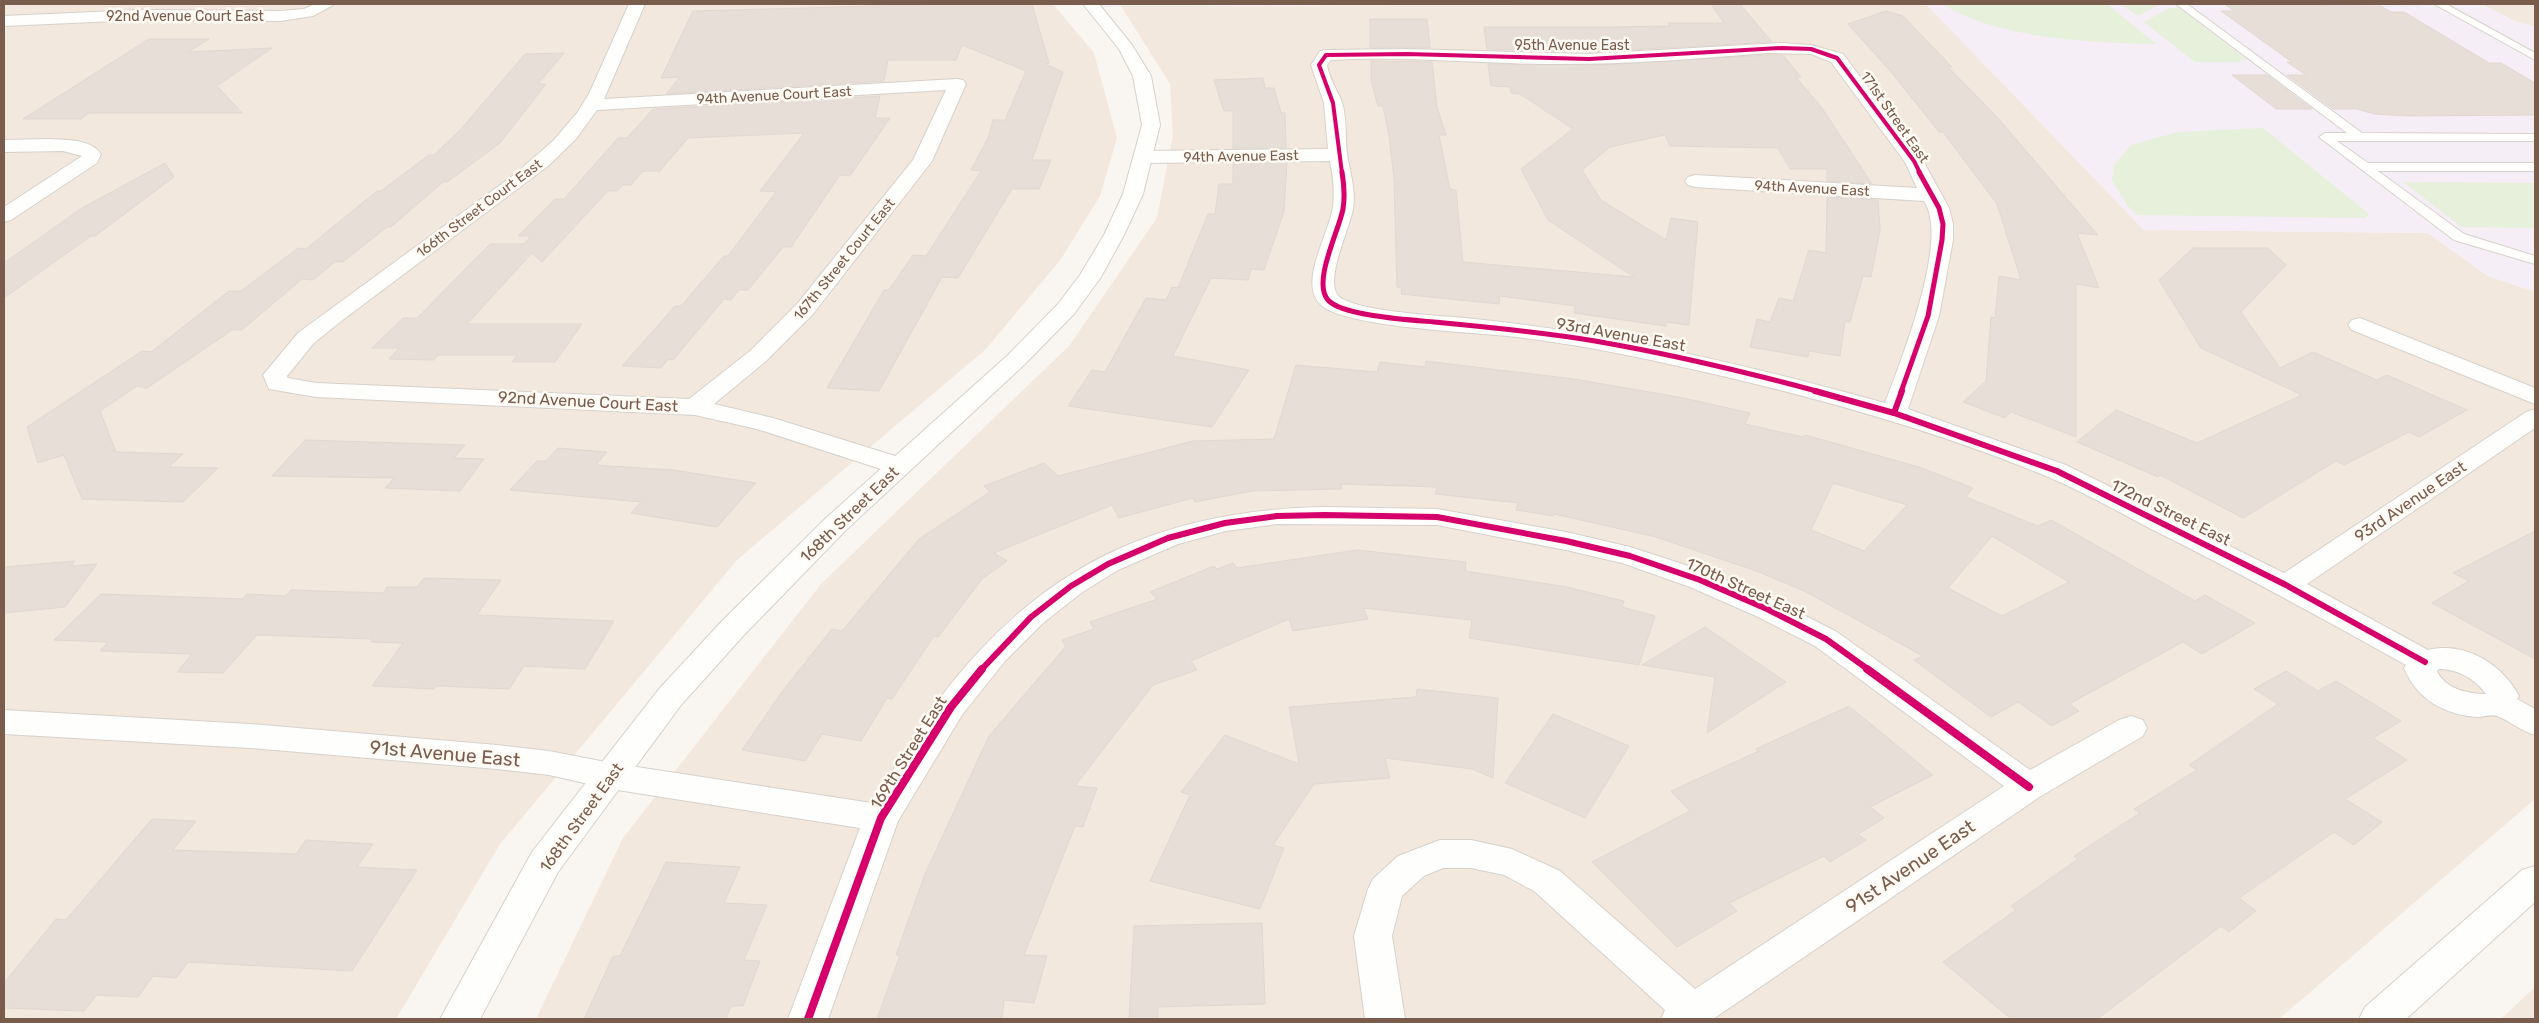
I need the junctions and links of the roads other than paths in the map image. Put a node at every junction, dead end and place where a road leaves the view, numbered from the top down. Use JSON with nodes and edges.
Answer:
{"nodes":[{"id":1,"x":17,"y":4,"type":"edge"},
{"id":2,"x":327,"y":4,"type":"edge"},
{"id":3,"x":637,"y":4,"type":"edge"},
{"id":4,"x":1091,"y":4,"type":"edge"},
{"id":5,"x":2180,"y":4,"type":"edge"},
{"id":6,"x":2438,"y":4,"type":"edge"},
{"id":7,"x":4,"y":11,"type":"edge"},
{"id":8,"x":4,"y":21,"type":"edge"},
{"id":9,"x":1818,"y":51,"type":"joint"},
{"id":10,"x":2535,"y":57,"type":"edge"},
{"id":11,"x":957,"y":84,"type":"joint"},
{"id":12,"x":591,"y":105,"type":"junction"},
{"id":13,"x":2359,"y":137,"type":"junction"},
{"id":14,"x":2535,"y":137,"type":"edge"},
{"id":15,"x":4,"y":146,"type":"edge"},
{"id":16,"x":1338,"y":155,"type":"junction"},
{"id":17,"x":1144,"y":157,"type":"junction"},
{"id":18,"x":2366,"y":167,"type":"junction"},
{"id":19,"x":2535,"y":167,"type":"edge"},
{"id":20,"x":1695,"y":181,"type":"dead end"},
{"id":21,"x":1930,"y":195,"type":"junction"},
{"id":22,"x":4,"y":216,"type":"edge"},
{"id":23,"x":2535,"y":260,"type":"edge"},
{"id":24,"x":2360,"y":325,"type":"dead end"},
{"id":25,"x":275,"y":375,"type":"joint"},
{"id":26,"x":2535,"y":397,"type":"edge"},
{"id":27,"x":696,"y":406,"type":"junction"},
{"id":28,"x":1894,"y":413,"type":"junction"},
{"id":29,"x":2535,"y":417,"type":"edge"},
{"id":30,"x":899,"y":466,"type":"junction"},
{"id":31,"x":1379,"y":516,"type":"joint"},
{"id":32,"x":2286,"y":585,"type":"junction"},
{"id":33,"x":4,"y":722,"type":"edge"},
{"id":34,"x":2535,"y":723,"type":"edge"},
{"id":35,"x":2130,"y":728,"type":"dead end"},
{"id":36,"x":611,"y":776,"type":"junction"},
{"id":37,"x":2029,"y":787,"type":"junction"},
{"id":38,"x":882,"y":818,"type":"junction"},
{"id":39,"x":2535,"y":880,"type":"edge"},
{"id":40,"x":1687,"y":1015,"type":"edge"},
{"id":41,"x":460,"y":1019,"type":"edge"},
{"id":42,"x":808,"y":1019,"type":"edge"},
{"id":43,"x":1385,"y":1019,"type":"edge"},
{"id":44,"x":2379,"y":1019,"type":"edge"}],
"edges":[{"from":1,"to":7,"type":"street"},
{"from":2,"to":8,"type":"street","name":"92nd Avenue Court East"},
{"from":3,"to":12,"type":"street","name":"166th Street Court East"},
{"from":4,"to":17,"type":"street","name":"168th Street East"},
{"from":5,"to":13,"type":"lane"},
{"from":6,"to":10,"type":"lane"},
{"from":9,"to":16,"type":"street","name":"95th Avenue East"},
{"from":9,"to":21,"type":"street","name":"171st Street East"},
{"from":11,"to":12,"type":"street","name":"94th Avenue Court East"},
{"from":11,"to":27,"type":"street","name":"167th Street Court East"},
{"from":12,"to":25,"type":"street","name":"166th Street Court East"},
{"from":13,"to":14,"type":"lane"},
{"from":13,"to":18,"type":"lane"},
{"from":15,"to":22,"type":"street"},
{"from":16,"to":17,"type":"street","name":"94th Avenue East"},
{"from":16,"to":28,"type":"street","name":"93rd Avenue East"},
{"from":17,"to":30,"type":"street","name":"168th Street East"},
{"from":18,"to":19,"type":"lane"},
{"from":18,"to":23,"type":"lane"},
{"from":20,"to":21,"type":"street","name":"94th Avenue East"},
{"from":21,"to":28,"type":"street","name":"171st Street East"},
{"from":24,"to":26,"type":"street"},
{"from":25,"to":27,"type":"street","name":"92nd Avenue Court East"},
{"from":27,"to":30,"type":"street","name":"92nd Avenue Court East"},
{"from":28,"to":32,"type":"street","name":"172nd Street East"},
{"from":29,"to":32,"type":"street","name":"93rd Avenue East"},
{"from":30,"to":36,"type":"street","name":"168th Street East"},
{"from":31,"to":37,"type":"street","name":"170th Street East"},
{"from":31,"to":38,"type":"street","name":"169th Street East"},
{"from":32,"to":34,"type":"street","name":"172nd Street East"},
{"from":33,"to":36,"type":"street","name":"91st Avenue East"},
{"from":35,"to":37,"type":"street","name":"91st Avenue East"},
{"from":36,"to":38,"type":"street","name":"91st Avenue East"},
{"from":36,"to":41,"type":"street","name":"168th Street East"},
{"from":37,"to":40,"type":"street","name":"91st Avenue East"},
{"from":38,"to":42,"type":"street","name":"169th Street East"},
{"from":39,"to":44,"type":"street"},
{"from":40,"to":43,"type":"street","name":"91st Avenue East"}]}
